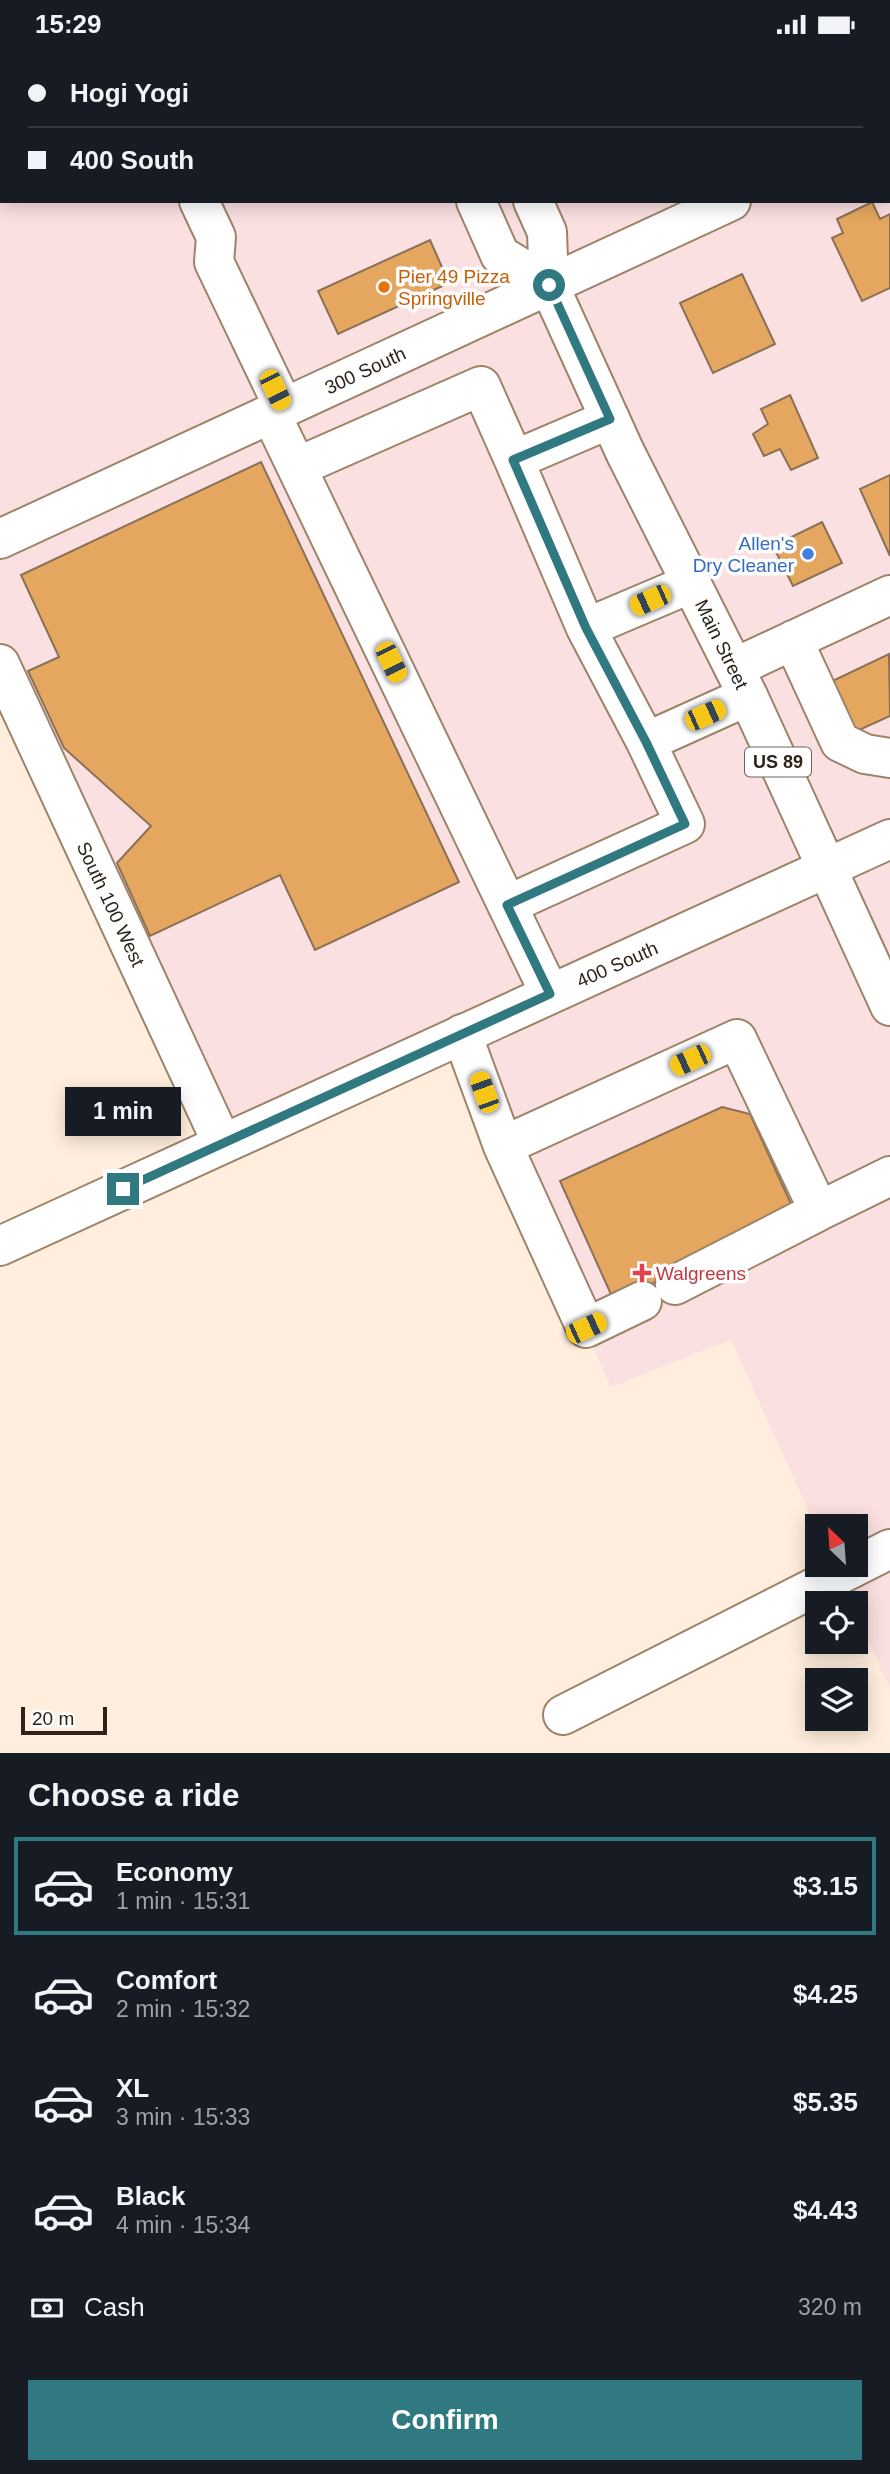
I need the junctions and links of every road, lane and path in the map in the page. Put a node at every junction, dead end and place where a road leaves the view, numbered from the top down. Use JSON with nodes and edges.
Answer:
{"nodes":[{"id":1,"x":200,"y":203,"type":"edge"},
{"id":2,"x":477,"y":203,"type":"edge"},
{"id":3,"x":534,"y":203,"type":"edge"},
{"id":4,"x":727,"y":203,"type":"edge"},
{"id":5,"x":549,"y":285,"type":"junction"},
{"id":6,"x":278,"y":411,"type":"junction"},
{"id":7,"x":610,"y":419,"type":"junction"},
{"id":8,"x":513,"y":460,"type":"junction"},
{"id":9,"x":297,"y":467,"type":"junction"},
{"id":10,"x":0,"y":540,"type":"edge"},
{"id":11,"x":692,"y":583,"type":"junction"},
{"id":12,"x":890,"y":595,"type":"edge"},
{"id":13,"x":586,"y":628,"type":"junction"},
{"id":14,"x":793,"y":640,"type":"junction"},
{"id":15,"x":0,"y":664,"type":"edge"},
{"id":16,"x":741,"y":682,"type":"junction"},
{"id":17,"x":646,"y":742,"type":"junction"},
{"id":18,"x":890,"y":758,"type":"edge"},
{"id":19,"x":890,"y":839,"type":"edge"},
{"id":20,"x":827,"y":869,"type":"junction"},
{"id":21,"x":507,"y":905,"type":"junction"},
{"id":22,"x":550,"y":994,"type":"junction"},
{"id":23,"x":890,"y":1006,"type":"edge"},
{"id":24,"x":462,"y":1034,"type":"junction"},
{"id":25,"x":222,"y":1143,"type":"junction"},
{"id":26,"x":503,"y":1146,"type":"junction"},
{"id":27,"x":890,"y":1175,"type":"edge"},
{"id":28,"x":819,"y":1211,"type":"junction"},
{"id":29,"x":0,"y":1246,"type":"edge"},
{"id":30,"x":890,"y":1549,"type":"edge"},
{"id":31,"x":563,"y":1715,"type":"dead end"}],
"edges":[{"from":1,"to":6,"type":"main road"},
{"from":2,"to":5,"type":"main road"},
{"from":3,"to":5,"type":"main road","name":"Main Street","number":"US 89"},
{"from":4,"to":5,"type":"main road","name":"300 South"},
{"from":5,"to":6,"type":"main road","name":"300 South"},
{"from":5,"to":7,"type":"main road","name":"Main Street","number":"US 89"},
{"from":6,"to":9,"type":"main road"},
{"from":6,"to":10,"type":"main road","name":"300 South"},
{"from":7,"to":8,"type":"main road"},
{"from":7,"to":11,"type":"main road","name":"Main Street","number":"US 89"},
{"from":8,"to":9,"type":"main road"},
{"from":8,"to":13,"type":"main road"},
{"from":9,"to":21,"type":"main road"},
{"from":11,"to":13,"type":"main road"},
{"from":11,"to":16,"type":"main road","name":"Main Street","number":"US 89"},
{"from":12,"to":14,"type":"main road"},
{"from":13,"to":17,"type":"main road"},
{"from":14,"to":16,"type":"main road"},
{"from":14,"to":18,"type":"main road"},
{"from":15,"to":25,"type":"main road","name":"South 100 West"},
{"from":16,"to":17,"type":"main road"},
{"from":16,"to":20,"type":"main road","name":"Main Street","number":"US 89"},
{"from":17,"to":21,"type":"main road"},
{"from":19,"to":20,"type":"main road","name":"400 South"},
{"from":20,"to":22,"type":"main road","name":"400 South"},
{"from":20,"to":23,"type":"main road","name":"Main Street","number":"US 89"},
{"from":21,"to":22,"type":"main road"},
{"from":22,"to":24,"type":"main road","name":"400 South"},
{"from":24,"to":25,"type":"main road","name":"400 South"},
{"from":24,"to":26,"type":"main road"},
{"from":25,"to":29,"type":"main road","name":"400 South"},
{"from":26,"to":28,"type":"main road"},
{"from":26,"to":28,"type":"main road"},
{"from":27,"to":28,"type":"main road"},
{"from":30,"to":31,"type":"main road"}]}
